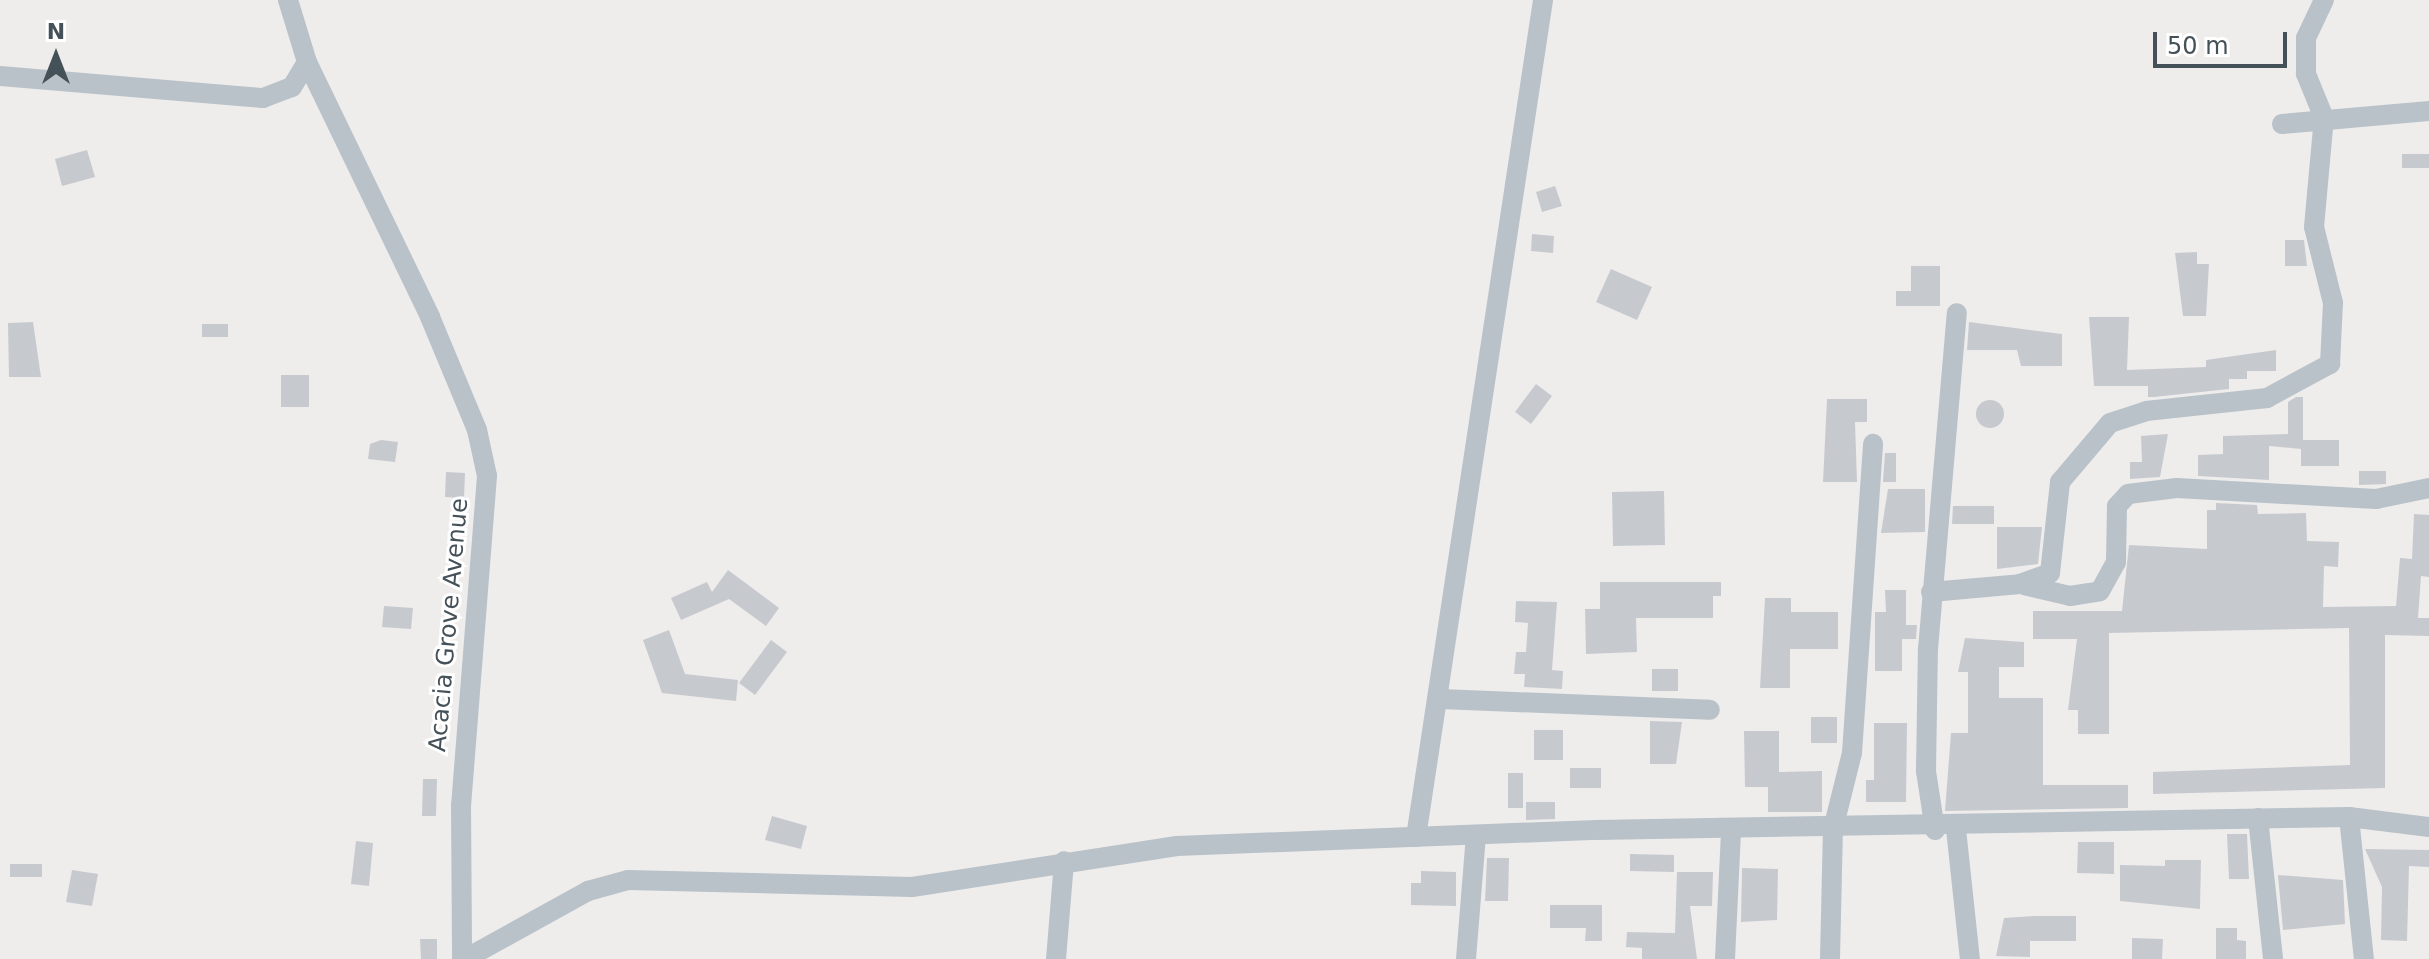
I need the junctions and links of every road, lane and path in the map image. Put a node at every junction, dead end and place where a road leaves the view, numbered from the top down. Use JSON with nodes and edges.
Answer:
{"nodes":[{"id":1,"x":288,"y":0,"type":"edge"},
{"id":2,"x":1543,"y":0,"type":"edge"},
{"id":3,"x":2324,"y":0,"type":"edge"},
{"id":4,"x":307,"y":62,"type":"junction"},
{"id":5,"x":0,"y":76,"type":"edge"},
{"id":6,"x":2429,"y":111,"type":"edge"},
{"id":7,"x":2324,"y":118,"type":"junction"},
{"id":8,"x":2282,"y":124,"type":"dead end"},
{"id":9,"x":1957,"y":313,"type":"dead end"},
{"id":10,"x":1873,"y":444,"type":"dead end"},
{"id":11,"x":2429,"y":488,"type":"edge"},
{"id":12,"x":2020,"y":584,"type":"junction"},
{"id":13,"x":1931,"y":592,"type":"junction"},
{"id":14,"x":1441,"y":699,"type":"junction"},
{"id":15,"x":1710,"y":710,"type":"dead end"},
{"id":16,"x":2349,"y":817,"type":"junction"},
{"id":17,"x":2258,"y":818,"type":"junction"},
{"id":18,"x":2429,"y":827,"type":"edge"},
{"id":19,"x":1833,"y":829,"type":"junction"},
{"id":20,"x":1956,"y":829,"type":"junction"},
{"id":21,"x":1731,"y":830,"type":"junction"},
{"id":22,"x":1935,"y":830,"type":"junction"},
{"id":23,"x":1476,"y":835,"type":"junction"},
{"id":24,"x":1416,"y":837,"type":"junction"},
{"id":25,"x":1064,"y":861,"type":"junction"},
{"id":26,"x":464,"y":959,"type":"edge"},
{"id":27,"x":1056,"y":959,"type":"edge"},
{"id":28,"x":1466,"y":959,"type":"edge"},
{"id":29,"x":1725,"y":959,"type":"edge"},
{"id":30,"x":1830,"y":959,"type":"edge"},
{"id":31,"x":1970,"y":959,"type":"edge"},
{"id":32,"x":2273,"y":959,"type":"edge"},
{"id":33,"x":2364,"y":959,"type":"edge"}],
"edges":[{"from":1,"to":4,"type":"street","name":"Acacia Grove Avenue"},
{"from":2,"to":14,"type":"street"},
{"from":3,"to":7,"type":"street"},
{"from":4,"to":5,"type":"street"},
{"from":4,"to":26,"type":"street","name":"Acacia Grove Avenue"},
{"from":6,"to":7,"type":"street"},
{"from":7,"to":8,"type":"street"},
{"from":7,"to":12,"type":"street"},
{"from":9,"to":13,"type":"street"},
{"from":10,"to":19,"type":"street"},
{"from":11,"to":12,"type":"street"},
{"from":12,"to":13,"type":"street"},
{"from":13,"to":22,"type":"street"},
{"from":14,"to":15,"type":"street"},
{"from":14,"to":24,"type":"street"},
{"from":16,"to":17,"type":"street"},
{"from":16,"to":18,"type":"street"},
{"from":16,"to":33,"type":"street"},
{"from":17,"to":20,"type":"street"},
{"from":17,"to":32,"type":"street"},
{"from":19,"to":21,"type":"street"},
{"from":19,"to":22,"type":"street"},
{"from":19,"to":30,"type":"street"},
{"from":20,"to":22,"type":"street"},
{"from":20,"to":31,"type":"street"},
{"from":21,"to":23,"type":"street"},
{"from":21,"to":29,"type":"street"},
{"from":23,"to":24,"type":"street"},
{"from":23,"to":28,"type":"street"},
{"from":24,"to":25,"type":"street"},
{"from":25,"to":26,"type":"street"},
{"from":25,"to":27,"type":"street"}]}
